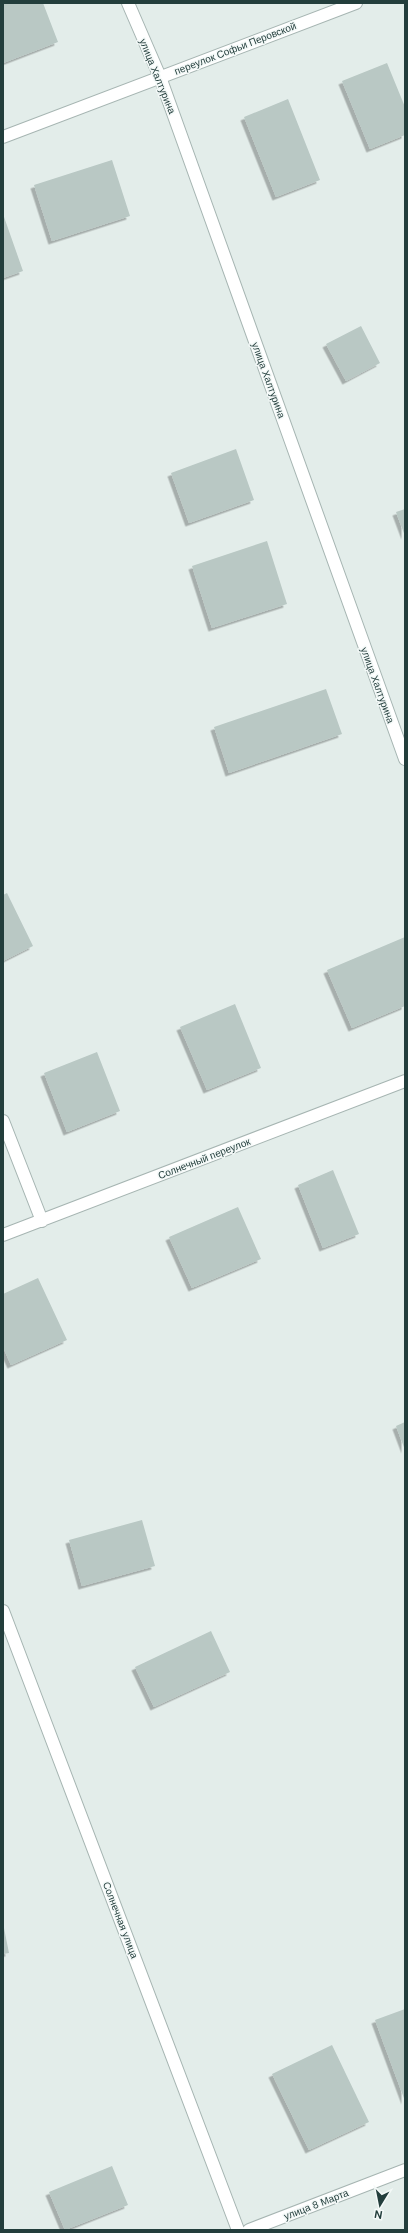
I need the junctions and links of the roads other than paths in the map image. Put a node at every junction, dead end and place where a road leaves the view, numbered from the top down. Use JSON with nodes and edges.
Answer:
{"nodes":[{"id":1,"x":128,"y":3,"type":"edge"},
{"id":2,"x":356,"y":3,"type":"edge"},
{"id":3,"x":160,"y":77,"type":"junction"},
{"id":4,"x":3,"y":137,"type":"edge"},
{"id":5,"x":405,"y":759,"type":"edge"},
{"id":6,"x":405,"y":1081,"type":"edge"},
{"id":7,"x":3,"y":1121,"type":"edge"},
{"id":8,"x":42,"y":1221,"type":"junction"},
{"id":9,"x":3,"y":1235,"type":"edge"},
{"id":10,"x":3,"y":1611,"type":"edge"},
{"id":11,"x":405,"y":2170,"type":"edge"},
{"id":12,"x":238,"y":2230,"type":"edge"},
{"id":13,"x":249,"y":2230,"type":"edge"}],
"edges":[{"from":1,"to":3,"type":"street","name":"улица Халтурина"},
{"from":2,"to":3,"type":"street","name":"переулок Софьи Перовской"},
{"from":3,"to":4,"type":"street","name":"переулок Софьи Перовской"},
{"from":3,"to":5,"type":"street","name":"улица Халтурина"},
{"from":6,"to":8,"type":"street","name":"Солнечный переулок"},
{"from":7,"to":8,"type":"street"},
{"from":8,"to":9,"type":"street","name":"Солнечный переулок"},
{"from":10,"to":12,"type":"street","name":"Солнечная улица"},
{"from":11,"to":13,"type":"street","name":"улица 8 Марта"}]}
